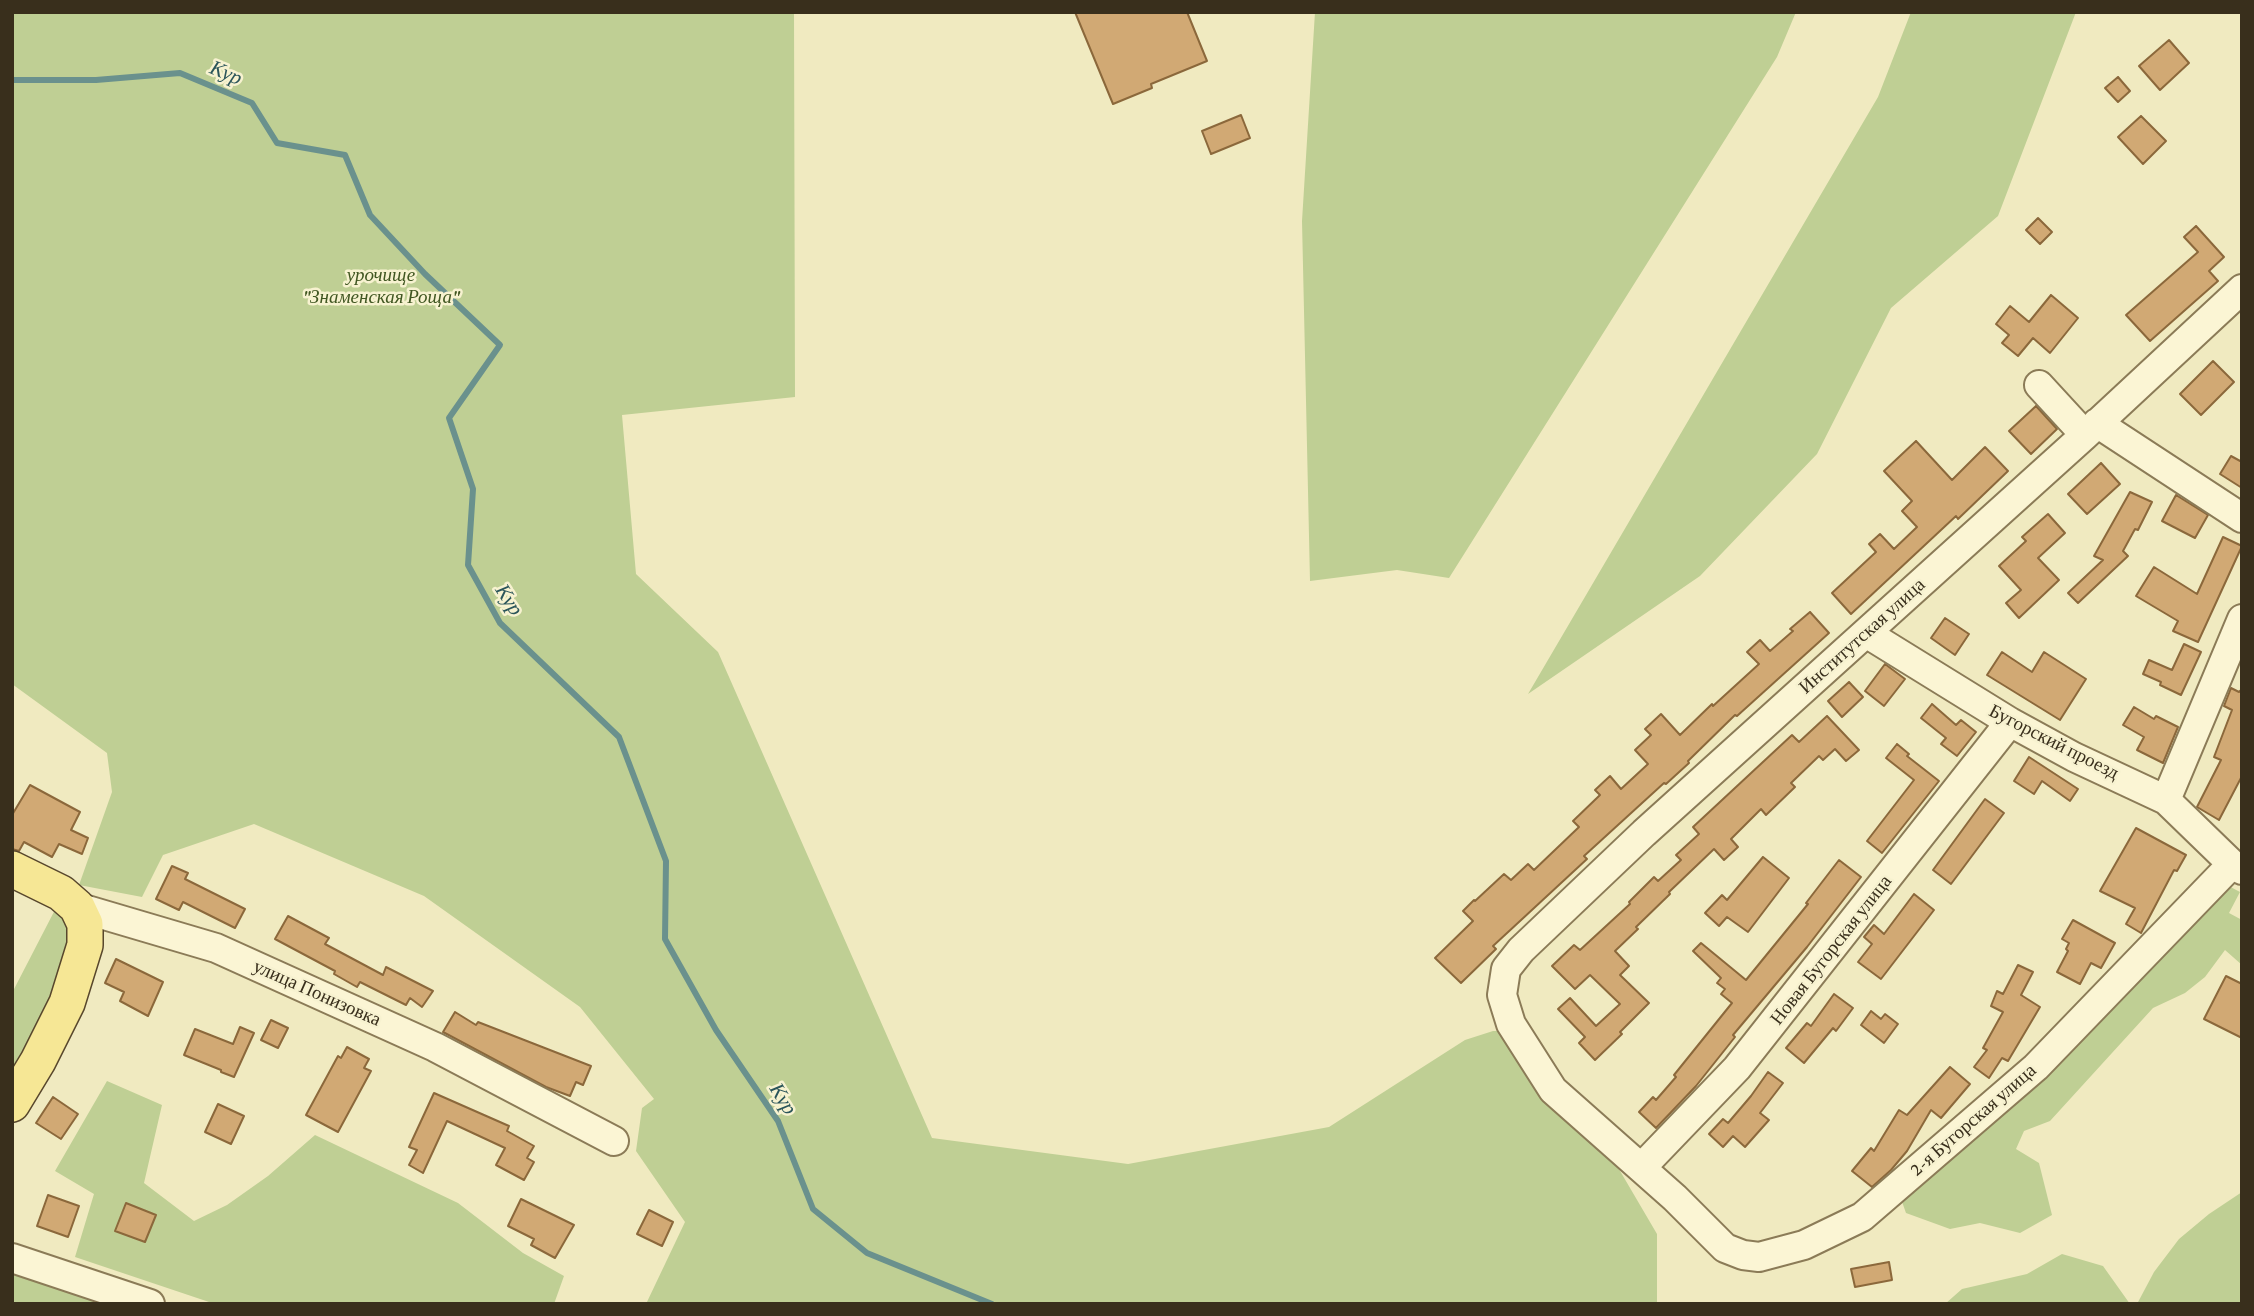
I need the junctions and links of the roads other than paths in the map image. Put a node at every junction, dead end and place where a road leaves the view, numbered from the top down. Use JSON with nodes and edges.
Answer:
{"nodes":[{"id":1,"x":2242,"y":289,"type":"edge"},
{"id":2,"x":2039,"y":385,"type":"dead end"},
{"id":3,"x":2091,"y":429,"type":"junction"},
{"id":4,"x":2242,"y":519,"type":"edge"},
{"id":5,"x":2242,"y":619,"type":"edge"},
{"id":6,"x":1866,"y":633,"type":"junction"},
{"id":7,"x":2010,"y":722,"type":"junction"},
{"id":8,"x":2166,"y":800,"type":"junction"},
{"id":9,"x":2237,"y":867,"type":"edge"},
{"id":10,"x":12,"y":869,"type":"edge"},
{"id":11,"x":77,"y":907,"type":"junction"},
{"id":12,"x":1502,"y":995,"type":"joint"},
{"id":13,"x":12,"y":1104,"type":"edge"},
{"id":14,"x":614,"y":1141,"type":"dead end"},
{"id":15,"x":1641,"y":1168,"type":"junction"},
{"id":16,"x":12,"y":1258,"type":"edge"},
{"id":17,"x":150,"y":1304,"type":"edge"}],
"edges":[{"from":1,"to":3,"type":"street","name":"Институтская улица"},
{"from":2,"to":3,"type":"street"},
{"from":3,"to":4,"type":"street"},
{"from":3,"to":6,"type":"street","name":"Институтская улица"},
{"from":5,"to":8,"type":"street"},
{"from":6,"to":7,"type":"street","name":"Бугорский проезд"},
{"from":6,"to":12,"type":"street","name":"Институтская улица"},
{"from":7,"to":8,"type":"street","name":"Бугорский проезд"},
{"from":7,"to":15,"type":"street","name":"Новая Бугорская улица"},
{"from":8,"to":9,"type":"street","name":"Бугорский проезд"},
{"from":9,"to":15,"type":"street","name":"2-я Бугорская улица"},
{"from":10,"to":11,"type":"main road","name":"улица Понизовка"},
{"from":11,"to":13,"type":"main road"},
{"from":11,"to":14,"type":"street","name":"улица Понизовка"},
{"from":12,"to":15,"type":"street","name":"2-я Бугорская улица"},
{"from":16,"to":17,"type":"street"}]}
